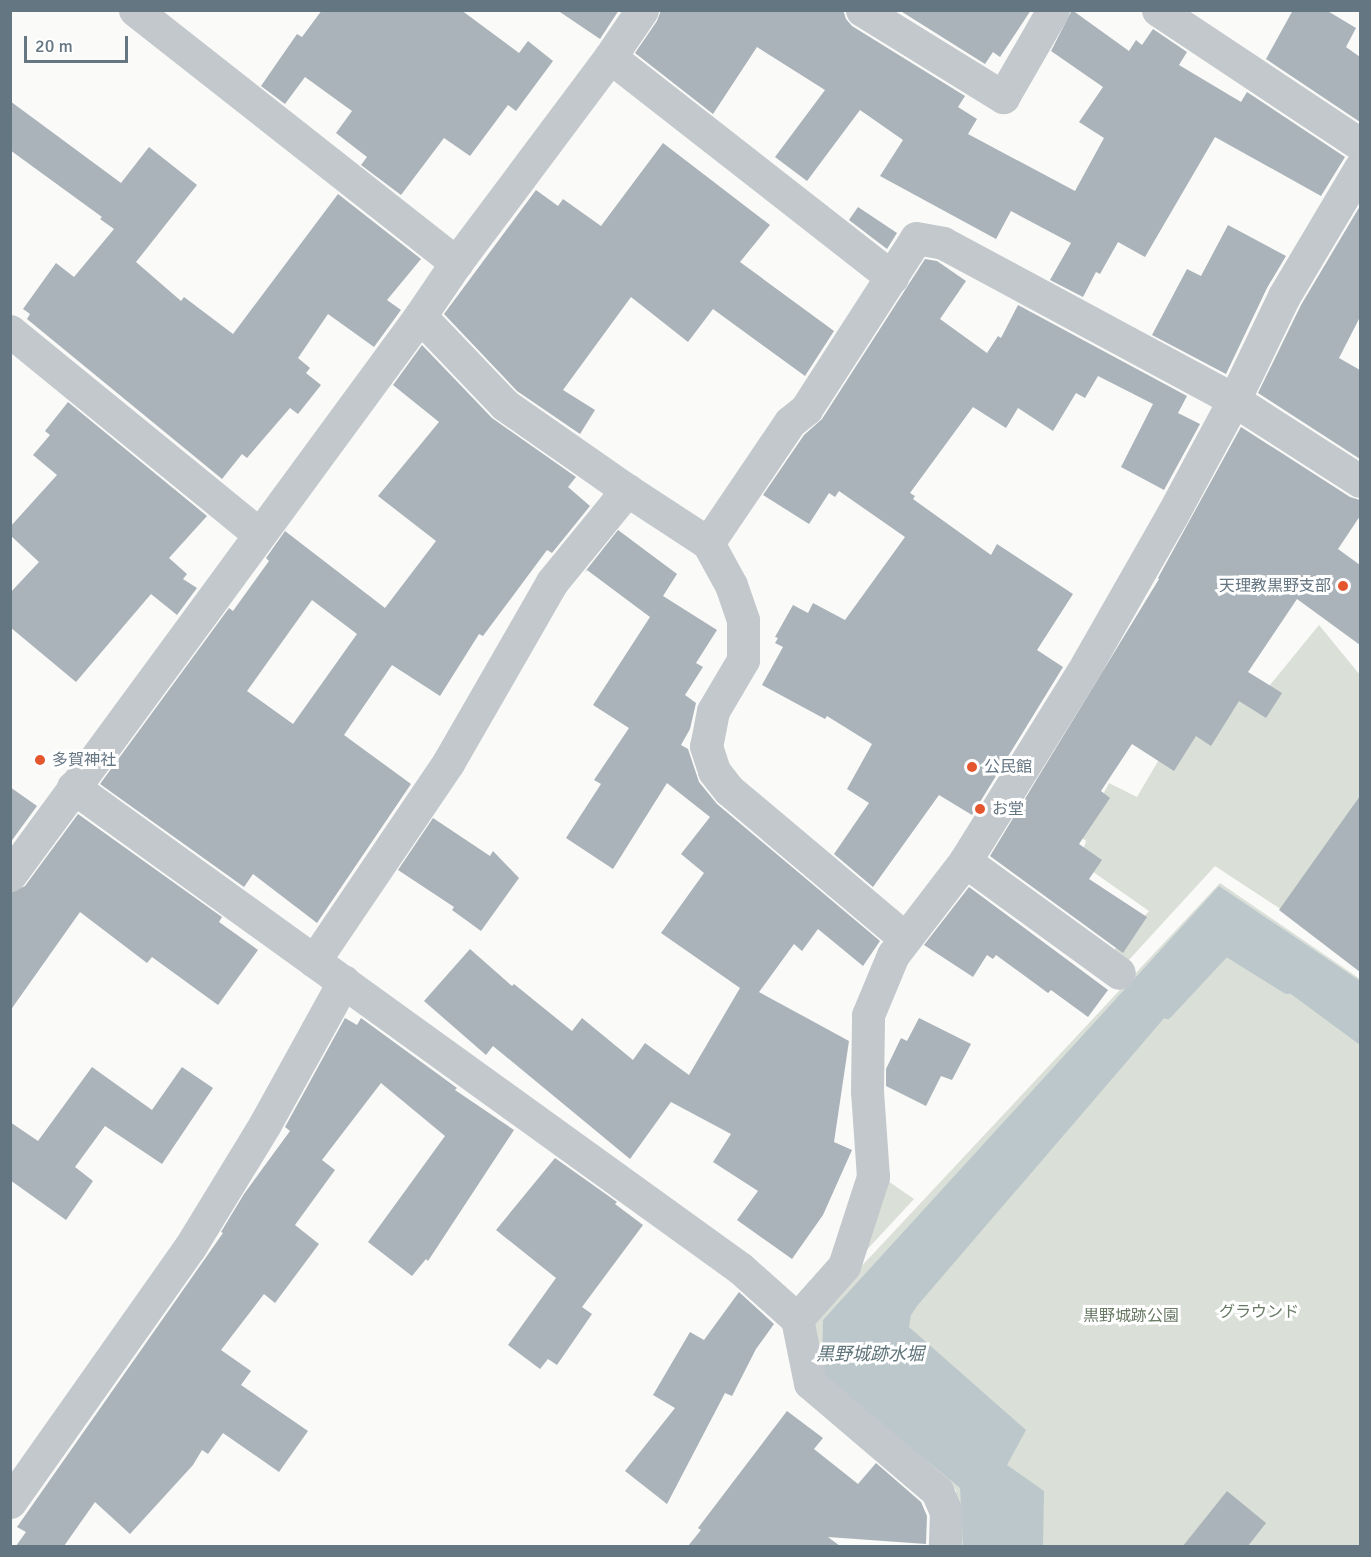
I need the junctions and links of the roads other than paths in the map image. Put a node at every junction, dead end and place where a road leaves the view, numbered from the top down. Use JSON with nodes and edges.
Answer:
{"nodes":[{"id":1,"x":135,"y":10,"type":"edge"},
{"id":2,"x":642,"y":10,"type":"edge"},
{"id":3,"x":862,"y":10,"type":"edge"},
{"id":4,"x":1053,"y":10,"type":"edge"},
{"id":5,"x":1158,"y":10,"type":"edge"},
{"id":6,"x":610,"y":57,"type":"junction"},
{"id":7,"x":1360,"y":144,"type":"edge"},
{"id":8,"x":1360,"y":168,"type":"edge"},
{"id":9,"x":456,"y":263,"type":"junction"},
{"id":10,"x":892,"y":278,"type":"junction"},
{"id":11,"x":420,"y":316,"type":"junction"},
{"id":12,"x":10,"y":331,"type":"edge"},
{"id":13,"x":1234,"y":400,"type":"junction"},
{"id":14,"x":1360,"y":481,"type":"edge"},
{"id":15,"x":627,"y":490,"type":"junction"},
{"id":16,"x":259,"y":534,"type":"junction"},
{"id":17,"x":708,"y":543,"type":"junction"},
{"id":18,"x":73,"y":787,"type":"junction"},
{"id":19,"x":965,"y":861,"type":"junction"},
{"id":20,"x":10,"y":875,"type":"edge"},
{"id":21,"x":905,"y":938,"type":"junction"},
{"id":22,"x":314,"y":961,"type":"junction"},
{"id":23,"x":1119,"y":973,"type":"dead end"},
{"id":24,"x":344,"y":981,"type":"junction"},
{"id":25,"x":797,"y":1319,"type":"junction"},
{"id":26,"x":10,"y":1502,"type":"edge"},
{"id":27,"x":945,"y":1546,"type":"edge"}],
"edges":[{"from":1,"to":9,"type":"street"},
{"from":2,"to":6,"type":"street"},
{"from":3,"to":4,"type":"street"},
{"from":5,"to":7,"type":"street"},
{"from":6,"to":9,"type":"street"},
{"from":6,"to":10,"type":"street"},
{"from":8,"to":13,"type":"street"},
{"from":9,"to":11,"type":"street"},
{"from":10,"to":13,"type":"street"},
{"from":10,"to":17,"type":"street"},
{"from":11,"to":15,"type":"street"},
{"from":11,"to":16,"type":"street"},
{"from":12,"to":16,"type":"street"},
{"from":13,"to":14,"type":"street"},
{"from":13,"to":19,"type":"street"},
{"from":15,"to":17,"type":"street"},
{"from":15,"to":22,"type":"street"},
{"from":16,"to":18,"type":"street"},
{"from":17,"to":21,"type":"street"},
{"from":18,"to":20,"type":"street"},
{"from":18,"to":22,"type":"street"},
{"from":19,"to":21,"type":"street"},
{"from":19,"to":23,"type":"street"},
{"from":21,"to":25,"type":"street"},
{"from":22,"to":24,"type":"street"},
{"from":24,"to":25,"type":"street"},
{"from":24,"to":26,"type":"street"},
{"from":25,"to":27,"type":"street"}]}
